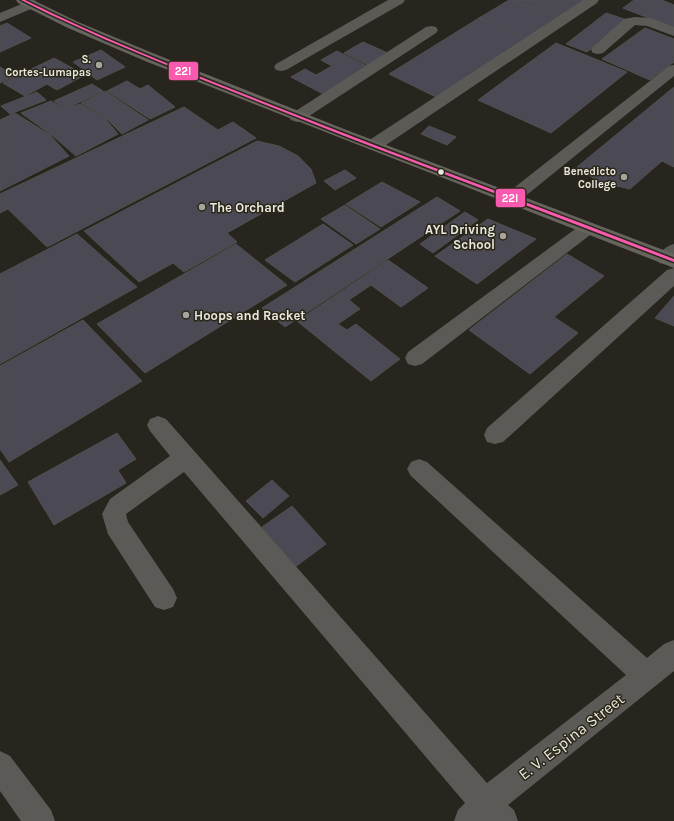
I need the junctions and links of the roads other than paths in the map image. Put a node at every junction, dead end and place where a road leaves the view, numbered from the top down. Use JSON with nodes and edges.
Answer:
{"nodes":[{"id":1,"x":398,"y":0,"type":"edge"},
{"id":2,"x":592,"y":0,"type":"edge"},
{"id":3,"x":27,"y":2,"type":"edge"},
{"id":4,"x":0,"y":18,"type":"edge"},
{"id":5,"x":431,"y":30,"type":"dead end"},
{"id":6,"x":674,"y":32,"type":"edge"},
{"id":7,"x":598,"y":50,"type":"dead end"},
{"id":8,"x":280,"y":67,"type":"dead end"},
{"id":9,"x":674,"y":69,"type":"edge"},
{"id":10,"x":297,"y":117,"type":"junction"},
{"id":11,"x":374,"y":145,"type":"junction"},
{"id":12,"x":512,"y":198,"type":"junction"},
{"id":13,"x":588,"y":228,"type":"junction"},
{"id":14,"x":671,"y":256,"type":"edge"},
{"id":15,"x":674,"y":275,"type":"edge"},
{"id":16,"x":415,"y":358,"type":"dead end"},
{"id":17,"x":158,"y":425,"type":"dead end"},
{"id":18,"x":495,"y":435,"type":"dead end"},
{"id":19,"x":185,"y":458,"type":"junction"},
{"id":20,"x":419,"y":469,"type":"dead end"},
{"id":21,"x":164,"y":598,"type":"dead end"},
{"id":22,"x":665,"y":664,"type":"edge"},
{"id":23,"x":0,"y":766,"type":"edge"},
{"id":24,"x":486,"y":815,"type":"edge"},
{"id":25,"x":40,"y":821,"type":"edge"}],
"edges":[{"from":1,"to":8,"type":"street"},
{"from":2,"to":11,"type":"street"},
{"from":3,"to":4,"type":"street"},
{"from":3,"to":10,"type":"main road"},
{"from":5,"to":10,"type":"street"},
{"from":6,"to":7,"type":"street"},
{"from":9,"to":12,"type":"street"},
{"from":10,"to":11,"type":"main road"},
{"from":11,"to":12,"type":"main road"},
{"from":12,"to":13,"type":"main road"},
{"from":13,"to":14,"type":"main road"},
{"from":13,"to":16,"type":"street"},
{"from":15,"to":18,"type":"street"},
{"from":17,"to":19,"type":"street"},
{"from":19,"to":21,"type":"street"},
{"from":19,"to":24,"type":"street"},
{"from":20,"to":22,"type":"street"},
{"from":22,"to":24,"type":"street","name":"E. V. Espina Street"},
{"from":23,"to":25,"type":"street"}]}
